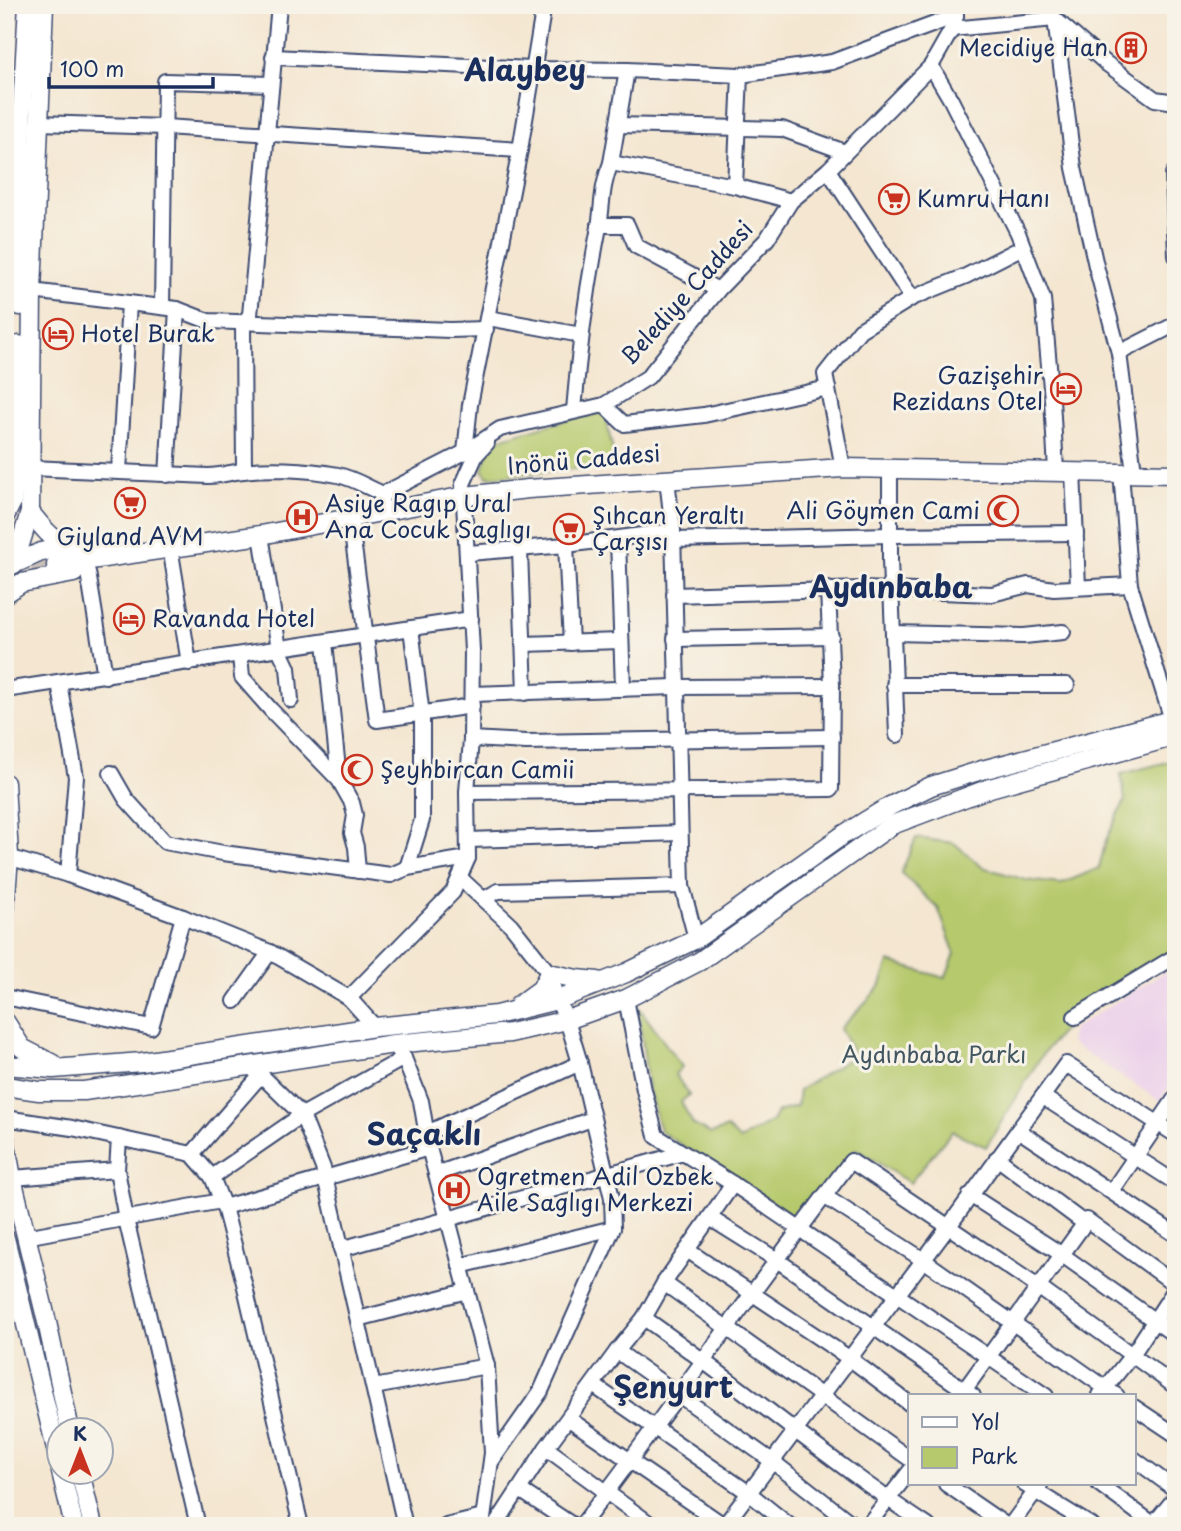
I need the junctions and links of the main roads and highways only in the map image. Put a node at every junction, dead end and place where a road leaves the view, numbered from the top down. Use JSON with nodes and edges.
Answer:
{"nodes":[{"id":1,"x":28,"y":5,"type":"edge"},
{"id":2,"x":44,"y":5,"type":"edge"},
{"id":3,"x":22,"y":125,"type":"edge"},
{"id":4,"x":1128,"y":472,"type":"junction"},
{"id":5,"x":1176,"y":474,"type":"edge"},
{"id":6,"x":1176,"y":481,"type":"edge"},
{"id":7,"x":30,"y":512,"type":"junction"},
{"id":8,"x":5,"y":516,"type":"edge"},
{"id":9,"x":261,"y":535,"type":"junction"},
{"id":10,"x":66,"y":547,"type":"junction"},
{"id":11,"x":56,"y":565,"type":"tunnel mouth"},
{"id":12,"x":7,"y":569,"type":"edge"},
{"id":13,"x":5,"y":594,"type":"edge"},
{"id":14,"x":1174,"y":725,"type":"edge"},
{"id":15,"x":5,"y":783,"type":"edge"},
{"id":16,"x":7,"y":856,"type":"edge"},
{"id":17,"x":5,"y":909,"type":"edge"},
{"id":18,"x":605,"y":981,"type":"junction"},
{"id":19,"x":510,"y":1012,"type":"junction"},
{"id":20,"x":5,"y":1021,"type":"edge"},
{"id":21,"x":5,"y":1065,"type":"edge"},
{"id":22,"x":66,"y":1068,"type":"junction"},
{"id":23,"x":5,"y":1086,"type":"edge"},
{"id":24,"x":5,"y":1139,"type":"edge"},
{"id":25,"x":5,"y":1238,"type":"edge"},
{"id":26,"x":48,"y":1416,"type":"edge"},
{"id":27,"x":67,"y":1416,"type":"edge"},
{"id":28,"x":64,"y":1486,"type":"edge"},
{"id":29,"x":83,"y":1486,"type":"edge"},
{"id":30,"x":74,"y":1526,"type":"edge"},
{"id":31,"x":93,"y":1526,"type":"edge"}],
"edges":[{"from":1,"to":3,"type":"main road"},
{"from":2,"to":3,"type":"main road"},
{"from":3,"to":7,"type":"main road"},
{"from":3,"to":8,"type":"main road"},
{"from":4,"to":5,"type":"main road","name":"Inönü Caddesi"},
{"from":4,"to":6,"type":"main road","name":"Inönü Caddesi"},
{"from":4,"to":9,"type":"main road","name":"Inönü Caddesi"},
{"from":7,"to":10,"type":"main road"},
{"from":7,"to":12,"type":"main road"},
{"from":9,"to":10,"type":"main road"},
{"from":9,"to":11,"type":"main road","name":"Inönü Caddesi"},
{"from":9,"to":13,"type":"main road"},
{"from":10,"to":12,"type":"main road"},
{"from":14,"to":18,"type":"main road"},
{"from":14,"to":23,"type":"main road"},
{"from":15,"to":16,"type":"main road"},
{"from":16,"to":17,"type":"main road"},
{"from":18,"to":19,"type":"main road"},
{"from":18,"to":19,"type":"main road"},
{"from":19,"to":22,"type":"main road"},
{"from":20,"to":22,"type":"main road"},
{"from":21,"to":22,"type":"main road"},
{"from":24,"to":27,"type":"main road"},
{"from":25,"to":26,"type":"main road"},
{"from":28,"to":30,"type":"main road"},
{"from":29,"to":31,"type":"main road"}]}
